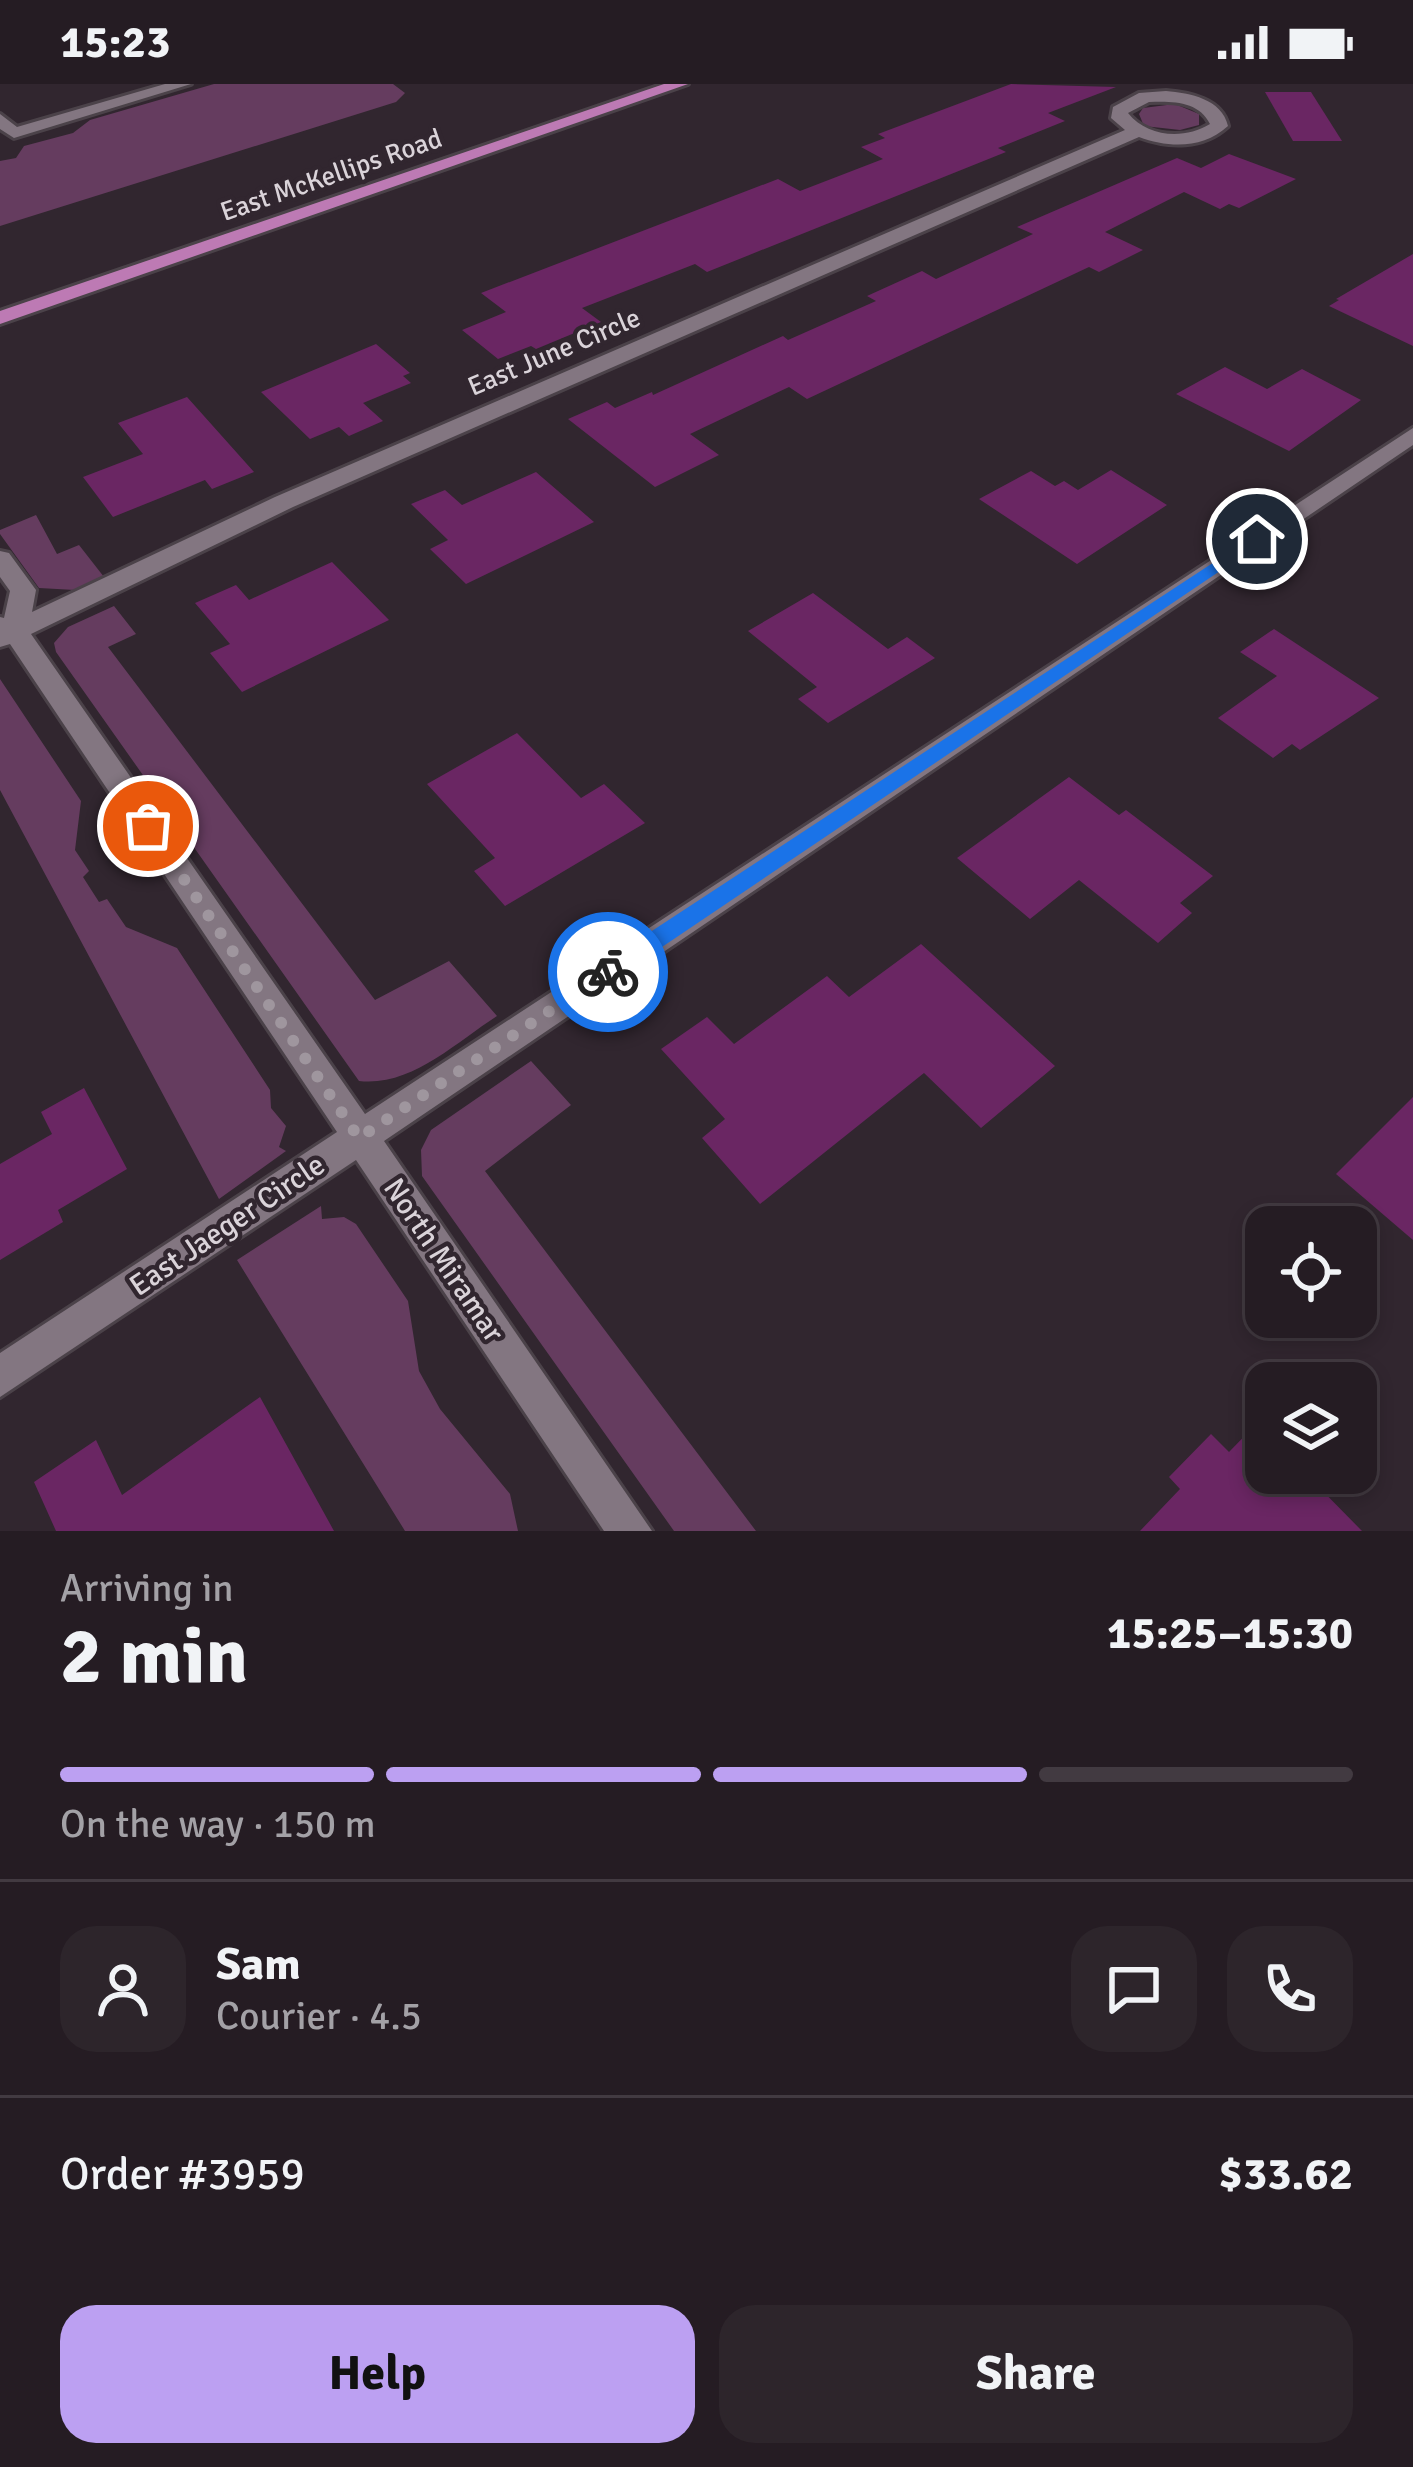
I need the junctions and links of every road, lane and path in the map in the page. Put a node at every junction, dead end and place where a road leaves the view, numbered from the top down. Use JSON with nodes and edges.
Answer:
{"nodes":[{"id":1,"x":183,"y":84,"type":"edge"},
{"id":2,"x":680,"y":84,"type":"edge"},
{"id":3,"x":7,"y":126,"type":"edge"},
{"id":4,"x":1138,"y":131,"type":"junction"},
{"id":5,"x":0,"y":318,"type":"edge"},
{"id":6,"x":1413,"y":435,"type":"edge"},
{"id":7,"x":0,"y":559,"type":"edge"},
{"id":8,"x":5,"y":632,"type":"edge"},
{"id":9,"x":359,"y":1138,"type":"junction"},
{"id":10,"x":0,"y":1377,"type":"edge"},
{"id":11,"x":630,"y":1531,"type":"edge"}],
"edges":[{"from":1,"to":3,"type":"street"},
{"from":2,"to":5,"type":"main road","name":"East McKellips Road"},
{"from":4,"to":4,"type":"street","name":"East June Circle"},
{"from":4,"to":8,"type":"street","name":"East June Circle"},
{"from":6,"to":9,"type":"street","name":"East Jaeger Circle"},
{"from":7,"to":8,"type":"street"},
{"from":8,"to":9,"type":"street","name":"North Miramar"},
{"from":9,"to":10,"type":"street","name":"East Jaeger Circle"},
{"from":9,"to":11,"type":"street","name":"North Miramar"}]}
